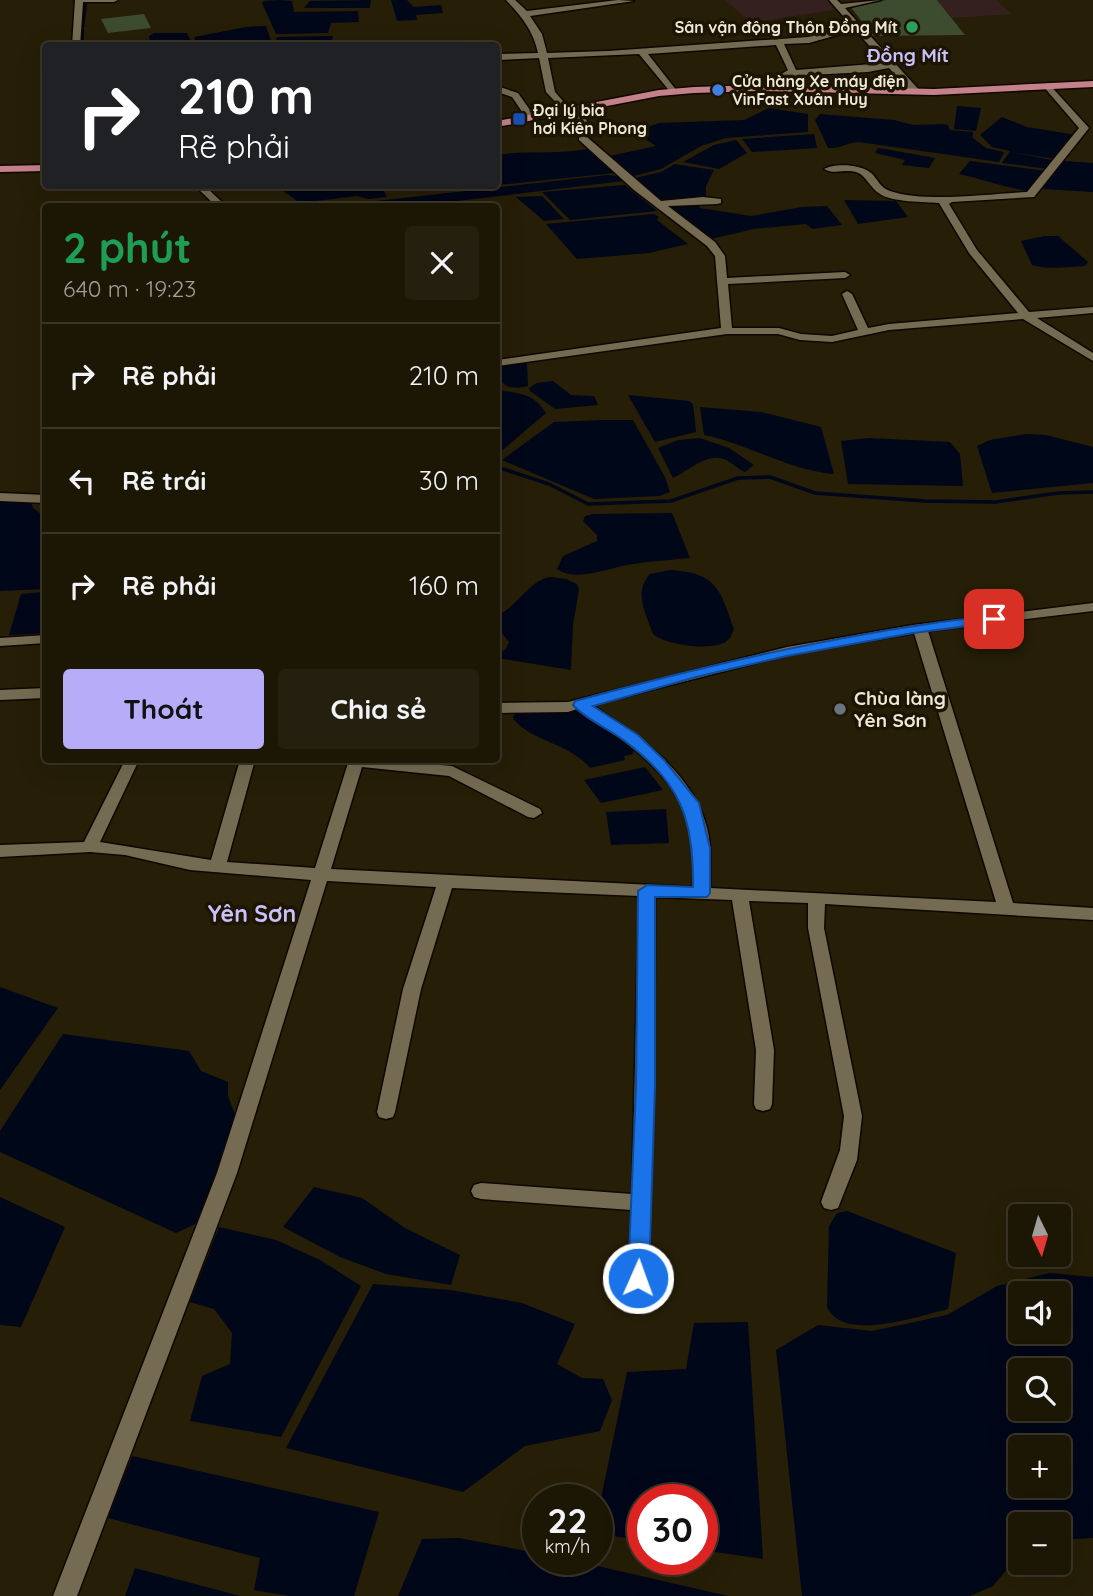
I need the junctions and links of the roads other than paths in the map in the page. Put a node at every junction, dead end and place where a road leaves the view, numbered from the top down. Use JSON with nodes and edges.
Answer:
{"nodes":[{"id":1,"x":79,"y":0,"type":"edge"},
{"id":2,"x":114,"y":0,"type":"edge"},
{"id":3,"x":510,"y":0,"type":"edge"},
{"id":4,"x":877,"y":0,"type":"edge"},
{"id":5,"x":630,"y":1,"type":"edge"},
{"id":6,"x":837,"y":3,"type":"edge"},
{"id":7,"x":525,"y":14,"type":"junction"},
{"id":8,"x":858,"y":26,"type":"junction"},
{"id":9,"x":76,"y":42,"type":"edge"},
{"id":10,"x":779,"y":42,"type":"junction"},
{"id":11,"x":641,"y":51,"type":"junction"},
{"id":12,"x":544,"y":55,"type":"junction"},
{"id":13,"x":500,"y":57,"type":"edge"},
{"id":14,"x":891,"y":65,"type":"junction"},
{"id":15,"x":793,"y":72,"type":"junction"},
{"id":16,"x":1093,"y":84,"type":"edge"},
{"id":17,"x":1048,"y":86,"type":"junction"},
{"id":18,"x":790,"y":89,"type":"junction"},
{"id":19,"x":500,"y":90,"type":"edge"},
{"id":20,"x":672,"y":91,"type":"junction"},
{"id":21,"x":916,"y":92,"type":"junction"},
{"id":22,"x":571,"y":109,"type":"junction"},
{"id":23,"x":530,"y":117,"type":"junction"},
{"id":24,"x":500,"y":123,"type":"edge"},
{"id":25,"x":42,"y":167,"type":"edge"},
{"id":26,"x":0,"y":169,"type":"edge"},
{"id":27,"x":829,"y":169,"type":"dead end"},
{"id":28,"x":203,"y":189,"type":"edge"},
{"id":29,"x":718,"y":201,"type":"dead end"},
{"id":30,"x":945,"y":201,"type":"junction"},
{"id":31,"x":218,"y":203,"type":"edge"},
{"id":32,"x":659,"y":204,"type":"junction"},
{"id":33,"x":845,"y":275,"type":"dead end"},
{"id":34,"x":723,"y":281,"type":"junction"},
{"id":35,"x":847,"y":294,"type":"dead end"},
{"id":36,"x":1093,"y":310,"type":"edge"},
{"id":37,"x":1026,"y":316,"type":"junction"},
{"id":38,"x":727,"y":331,"type":"junction"},
{"id":39,"x":864,"y":331,"type":"junction"},
{"id":40,"x":1093,"y":358,"type":"edge"},
{"id":41,"x":500,"y":363,"type":"edge"},
{"id":42,"x":0,"y":497,"type":"edge"},
{"id":43,"x":42,"y":499,"type":"edge"},
{"id":44,"x":1093,"y":607,"type":"edge"},
{"id":45,"x":920,"y":628,"type":"junction"},
{"id":46,"x":42,"y":639,"type":"edge"},
{"id":47,"x":0,"y":642,"type":"edge"},
{"id":48,"x":42,"y":693,"type":"edge"},
{"id":49,"x":0,"y":695,"type":"edge"},
{"id":50,"x":580,"y":705,"type":"junction"},
{"id":51,"x":500,"y":708,"type":"edge"},
{"id":52,"x":131,"y":763,"type":"edge"},
{"id":53,"x":247,"y":763,"type":"edge"},
{"id":54,"x":356,"y":763,"type":"edge"},
{"id":55,"x":376,"y":763,"type":"edge"},
{"id":56,"x":534,"y":813,"type":"dead end"},
{"id":57,"x":90,"y":847,"type":"junction"},
{"id":58,"x":0,"y":851,"type":"edge"},
{"id":59,"x":216,"y":867,"type":"junction"},
{"id":60,"x":320,"y":873,"type":"junction"},
{"id":61,"x":446,"y":882,"type":"junction"},
{"id":62,"x":647,"y":891,"type":"junction"},
{"id":63,"x":701,"y":893,"type":"junction"},
{"id":64,"x":740,"y":895,"type":"junction"},
{"id":65,"x":817,"y":898,"type":"junction"},
{"id":66,"x":1006,"y":909,"type":"junction"},
{"id":67,"x":1093,"y":914,"type":"edge"},
{"id":68,"x":764,"y":1104,"type":"dead end"},
{"id":69,"x":386,"y":1112,"type":"dead end"},
{"id":70,"x":481,"y":1191,"type":"dead end"},
{"id":71,"x":831,"y":1202,"type":"dead end"},
{"id":72,"x":641,"y":1203,"type":"junction"},
{"id":73,"x":638,"y":1303,"type":"dead end"},
{"id":74,"x":65,"y":1596,"type":"edge"}],
"edges":[{"from":1,"to":2,"type":"street"},
{"from":1,"to":9,"type":"street"},
{"from":3,"to":7,"type":"street"},
{"from":4,"to":6,"type":"street"},
{"from":5,"to":7,"type":"street"},
{"from":6,"to":8,"type":"street"},
{"from":7,"to":12,"type":"street"},
{"from":8,"to":10,"type":"street"},
{"from":8,"to":14,"type":"street"},
{"from":10,"to":11,"type":"street"},
{"from":10,"to":15,"type":"street"},
{"from":11,"to":12,"type":"street"},
{"from":11,"to":20,"type":"street"},
{"from":12,"to":13,"type":"street"},
{"from":12,"to":22,"type":"street"},
{"from":14,"to":15,"type":"street"},
{"from":14,"to":21,"type":"street"},
{"from":15,"to":18,"type":"street"},
{"from":16,"to":17,"type":"main road"},
{"from":17,"to":21,"type":"main road"},
{"from":17,"to":30,"type":"street"},
{"from":18,"to":20,"type":"main road"},
{"from":18,"to":21,"type":"main road"},
{"from":19,"to":23,"type":"street"},
{"from":20,"to":22,"type":"main road"},
{"from":22,"to":23,"type":"main road"},
{"from":22,"to":32,"type":"street"},
{"from":23,"to":24,"type":"main road"},
{"from":25,"to":26,"type":"main road"},
{"from":27,"to":30,"type":"street"},
{"from":28,"to":31,"type":"street"},
{"from":29,"to":32,"type":"street"},
{"from":30,"to":37,"type":"street"},
{"from":32,"to":34,"type":"street"},
{"from":33,"to":34,"type":"street"},
{"from":34,"to":38,"type":"street"},
{"from":35,"to":39,"type":"street"},
{"from":36,"to":37,"type":"street"},
{"from":37,"to":39,"type":"street"},
{"from":37,"to":40,"type":"street"},
{"from":38,"to":39,"type":"street"},
{"from":38,"to":41,"type":"street"},
{"from":42,"to":43,"type":"street"},
{"from":44,"to":45,"type":"street"},
{"from":45,"to":50,"type":"street"},
{"from":45,"to":66,"type":"street"},
{"from":46,"to":47,"type":"street"},
{"from":48,"to":49,"type":"street"},
{"from":50,"to":51,"type":"street"},
{"from":50,"to":63,"type":"street"},
{"from":52,"to":57,"type":"street"},
{"from":53,"to":59,"type":"street"},
{"from":54,"to":60,"type":"street"},
{"from":55,"to":56,"type":"street"},
{"from":57,"to":58,"type":"street"},
{"from":57,"to":59,"type":"street"},
{"from":59,"to":60,"type":"street"},
{"from":60,"to":61,"type":"street"},
{"from":60,"to":74,"type":"street"},
{"from":61,"to":62,"type":"street"},
{"from":61,"to":69,"type":"street"},
{"from":62,"to":63,"type":"street"},
{"from":62,"to":72,"type":"street"},
{"from":63,"to":64,"type":"street"},
{"from":64,"to":65,"type":"street"},
{"from":64,"to":68,"type":"street"},
{"from":65,"to":66,"type":"street"},
{"from":65,"to":71,"type":"street"},
{"from":66,"to":67,"type":"street"},
{"from":70,"to":72,"type":"street"},
{"from":72,"to":73,"type":"street"}]}
